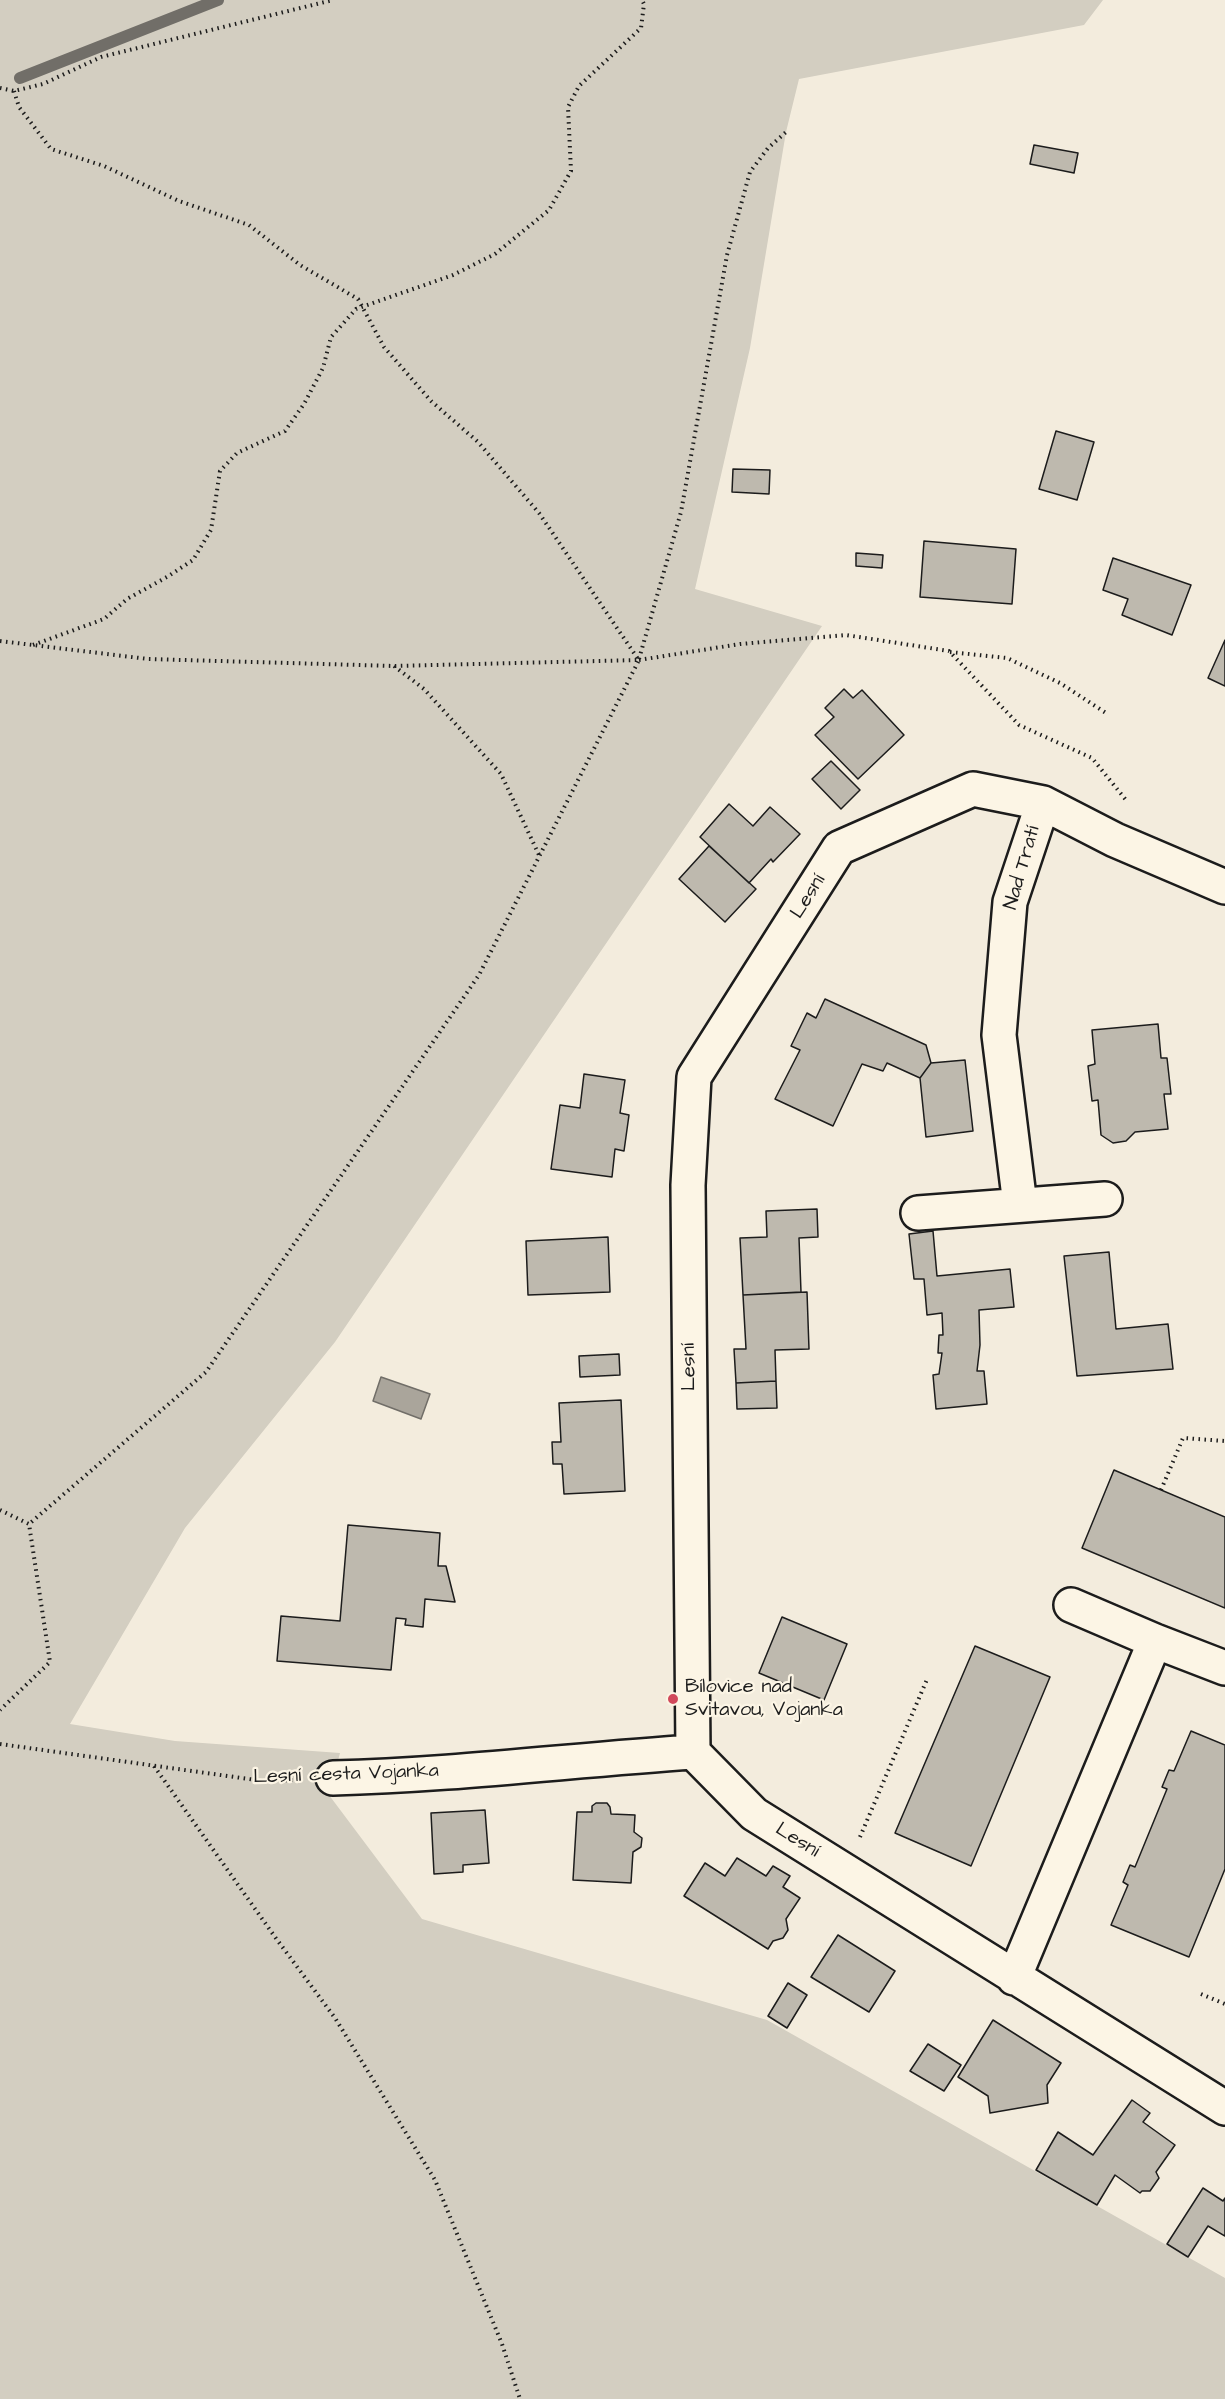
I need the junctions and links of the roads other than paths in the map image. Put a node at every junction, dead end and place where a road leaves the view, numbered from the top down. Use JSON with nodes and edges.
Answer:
{"nodes":[{"id":1,"x":1043,"y":802,"type":"junction"},
{"id":2,"x":1225,"y":887,"type":"edge"},
{"id":3,"x":1105,"y":1199,"type":"dead end"},
{"id":4,"x":1020,"y":1205,"type":"junction"},
{"id":5,"x":918,"y":1213,"type":"dead end"},
{"id":6,"x":1071,"y":1605,"type":"dead end"},
{"id":7,"x":1155,"y":1641,"type":"junction"},
{"id":8,"x":1225,"y":1668,"type":"edge"},
{"id":9,"x":693,"y":1752,"type":"junction"},
{"id":10,"x":333,"y":1779,"type":"road end"},
{"id":11,"x":1014,"y":1978,"type":"junction"},
{"id":12,"x":1225,"y":2108,"type":"edge"}],
"edges":[{"from":1,"to":2,"type":"street","name":"Nad Tratí"},
{"from":1,"to":4,"type":"street","name":"Nad Tratí"},
{"from":1,"to":9,"type":"street","name":"Lesní"},
{"from":3,"to":4,"type":"street"},
{"from":4,"to":5,"type":"street"},
{"from":6,"to":7,"type":"street"},
{"from":7,"to":8,"type":"street"},
{"from":7,"to":11,"type":"street"},
{"from":9,"to":10,"type":"street","name":"Lesní cesta Vojanka"},
{"from":9,"to":11,"type":"street","name":"Lesní"},
{"from":11,"to":12,"type":"street","name":"Lesní"}]}
